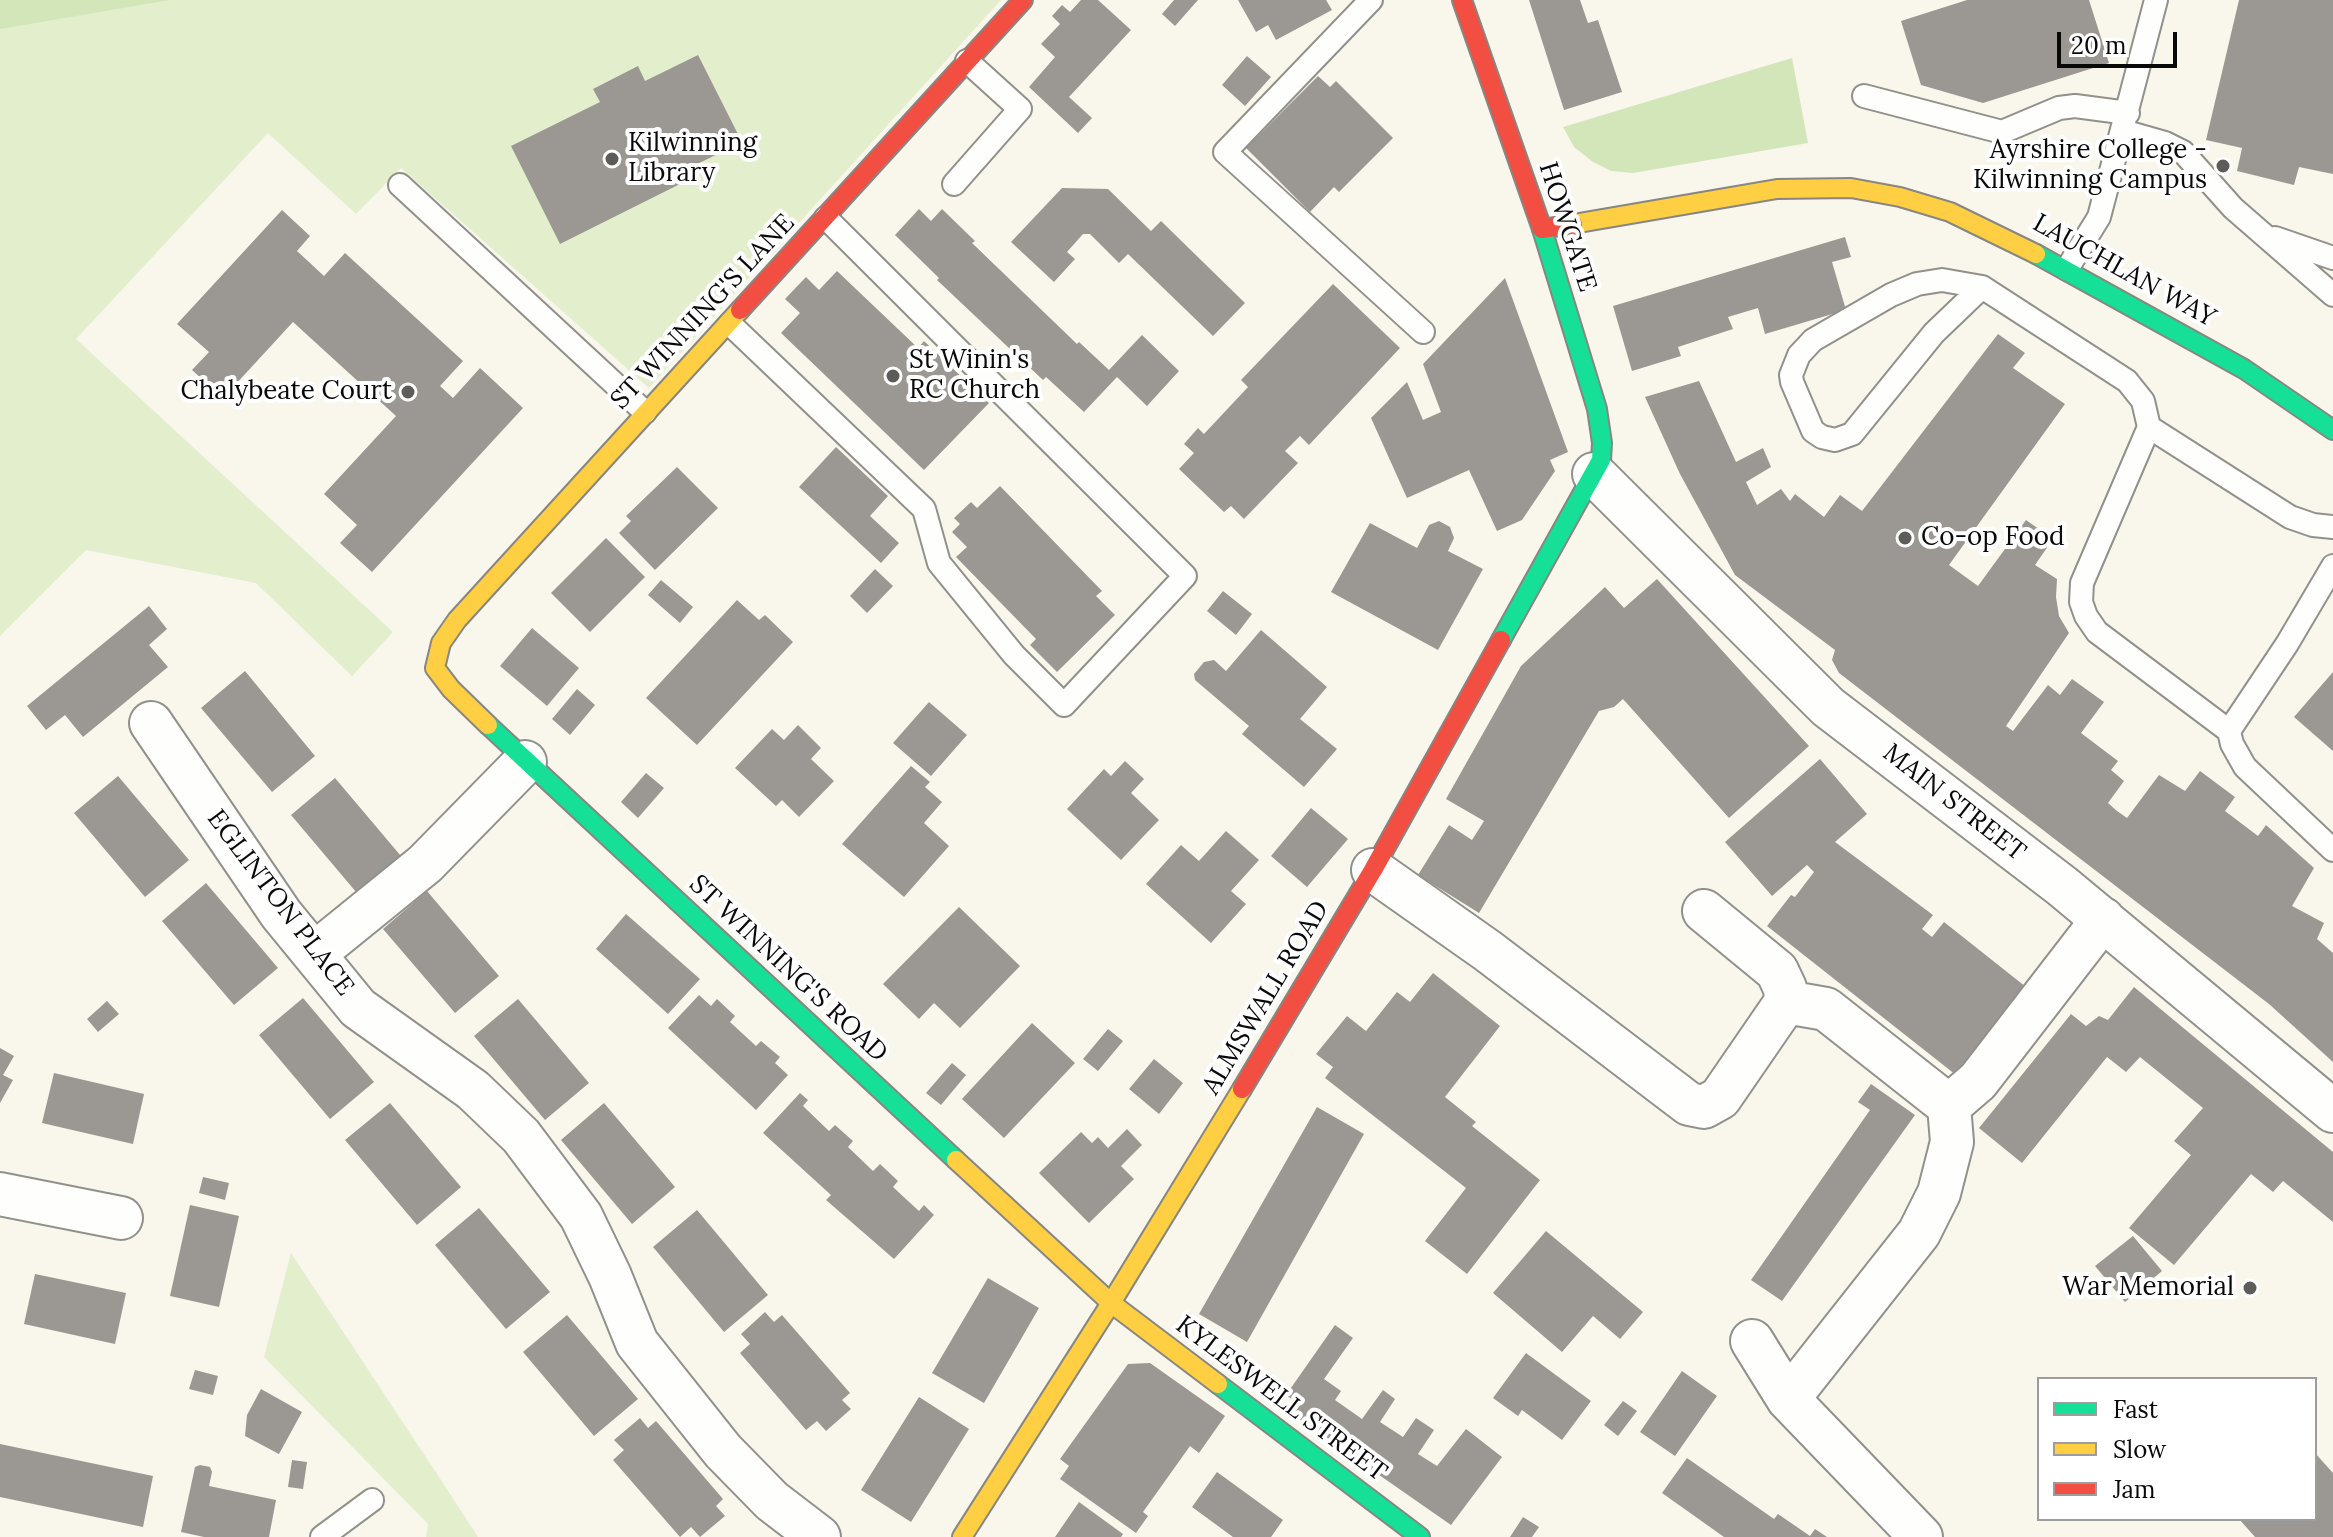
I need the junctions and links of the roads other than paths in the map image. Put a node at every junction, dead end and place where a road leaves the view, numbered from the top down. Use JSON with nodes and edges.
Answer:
{"nodes":[{"id":1,"x":1023,"y":0,"type":"edge"},
{"id":2,"x":1371,"y":0,"type":"edge"},
{"id":3,"x":1490,"y":0,"type":"edge"},
{"id":4,"x":2156,"y":0,"type":"edge"},
{"id":5,"x":1464,"y":5,"type":"edge"},
{"id":6,"x":967,"y":61,"type":"junction"},
{"id":7,"x":1864,"y":96,"type":"dead end"},
{"id":8,"x":2126,"y":122,"type":"junction"},
{"id":9,"x":954,"y":184,"type":"dead end"},
{"id":10,"x":400,"y":185,"type":"dead end"},
{"id":11,"x":826,"y":218,"type":"junction"},
{"id":12,"x":1542,"y":229,"type":"junction"},
{"id":13,"x":2266,"y":234,"type":"junction"},
{"id":14,"x":2333,"y":258,"type":"edge"},
{"id":15,"x":2067,"y":269,"type":"junction"},
{"id":16,"x":1982,"y":287,"type":"junction"},
{"id":17,"x":2333,"y":295,"type":"edge"},
{"id":18,"x":730,"y":324,"type":"junction"},
{"id":19,"x":1423,"y":332,"type":"dead end"},
{"id":20,"x":645,"y":412,"type":"junction"},
{"id":21,"x":2149,"y":427,"type":"junction"},
{"id":22,"x":2333,"y":430,"type":"edge"},
{"id":23,"x":1594,"y":474,"type":"junction"},
{"id":24,"x":2333,"y":527,"type":"edge"},
{"id":25,"x":2333,"y":566,"type":"edge"},
{"id":26,"x":435,"y":668,"type":"joint"},
{"id":27,"x":151,"y":723,"type":"dead end"},
{"id":28,"x":2229,"y":731,"type":"junction"},
{"id":29,"x":525,"y":762,"type":"junction"},
{"id":30,"x":2333,"y":850,"type":"edge"},
{"id":31,"x":1373,"y":870,"type":"junction"},
{"id":32,"x":1704,"y":911,"type":"dead end"},
{"id":33,"x":2103,"y":919,"type":"junction"},
{"id":34,"x":314,"y":954,"type":"junction"},
{"id":35,"x":1786,"y":1002,"type":"junction"},
{"id":36,"x":1949,"y":1106,"type":"junction"},
{"id":37,"x":2333,"y":1111,"type":"edge"},
{"id":38,"x":0,"y":1194,"type":"edge"},
{"id":39,"x":121,"y":1218,"type":"dead end"},
{"id":40,"x":1111,"y":1303,"type":"junction"},
{"id":41,"x":1752,"y":1341,"type":"dead end"},
{"id":42,"x":1788,"y":1399,"type":"junction"},
{"id":43,"x":372,"y":1500,"type":"dead end"},
{"id":44,"x":322,"y":1537,"type":"edge"},
{"id":45,"x":819,"y":1537,"type":"edge"},
{"id":46,"x":962,"y":1537,"type":"edge"},
{"id":47,"x":1420,"y":1537,"type":"edge"},
{"id":48,"x":1921,"y":1537,"type":"edge"}],
"edges":[{"from":1,"to":6,"type":"main road","name":"ST WINNING'S LANE"},
{"from":2,"to":19,"type":"lane"},
{"from":3,"to":5,"type":"lane"},
{"from":4,"to":8,"type":"lane"},
{"from":5,"to":12,"type":"main road","name":"HOWGATE"},
{"from":6,"to":9,"type":"lane"},
{"from":6,"to":11,"type":"main road","name":"ST WINNING'S LANE"},
{"from":7,"to":8,"type":"lane"},
{"from":8,"to":13,"type":"lane"},
{"from":8,"to":15,"type":"lane"},
{"from":10,"to":20,"type":"lane"},
{"from":11,"to":18,"type":"main road","name":"ST WINNING'S LANE"},
{"from":11,"to":18,"type":"lane"},
{"from":12,"to":15,"type":"main road","name":"LAUCHLAN WAY"},
{"from":12,"to":23,"type":"main road","name":"HOWGATE"},
{"from":13,"to":14,"type":"lane"},
{"from":13,"to":17,"type":"lane"},
{"from":15,"to":22,"type":"main road","name":"LAUCHLAN WAY"},
{"from":16,"to":16,"type":"lane"},
{"from":16,"to":21,"type":"lane"},
{"from":18,"to":20,"type":"main road","name":"ST WINNING'S LANE"},
{"from":20,"to":26,"type":"main road","name":"ST WINNING'S LANE"},
{"from":21,"to":24,"type":"lane"},
{"from":21,"to":28,"type":"lane"},
{"from":23,"to":31,"type":"main road","name":"ALMSWALL ROAD"},
{"from":23,"to":33,"type":"street","name":"MAIN STREET"},
{"from":25,"to":28,"type":"lane"},
{"from":26,"to":29,"type":"main road","name":"ST WINNING'S ROAD"},
{"from":27,"to":34,"type":"street","name":"EGLINTON PLACE"},
{"from":28,"to":30,"type":"lane"},
{"from":29,"to":34,"type":"street"},
{"from":29,"to":40,"type":"main road","name":"ST WINNING'S ROAD"},
{"from":31,"to":35,"type":"street"},
{"from":31,"to":40,"type":"main road","name":"ALMSWALL ROAD"},
{"from":32,"to":35,"type":"street"},
{"from":33,"to":36,"type":"street"},
{"from":33,"to":37,"type":"street","name":"MAIN STREET"},
{"from":34,"to":45,"type":"street","name":"EGLINTON PLACE"},
{"from":35,"to":36,"type":"street"},
{"from":36,"to":42,"type":"street"},
{"from":38,"to":39,"type":"street"},
{"from":40,"to":46,"type":"main road","name":"ALMSWALL ROAD"},
{"from":40,"to":47,"type":"main road","name":"KYLESWELL STREET"},
{"from":41,"to":42,"type":"street"},
{"from":42,"to":48,"type":"street"},
{"from":43,"to":44,"type":"lane"}]}
